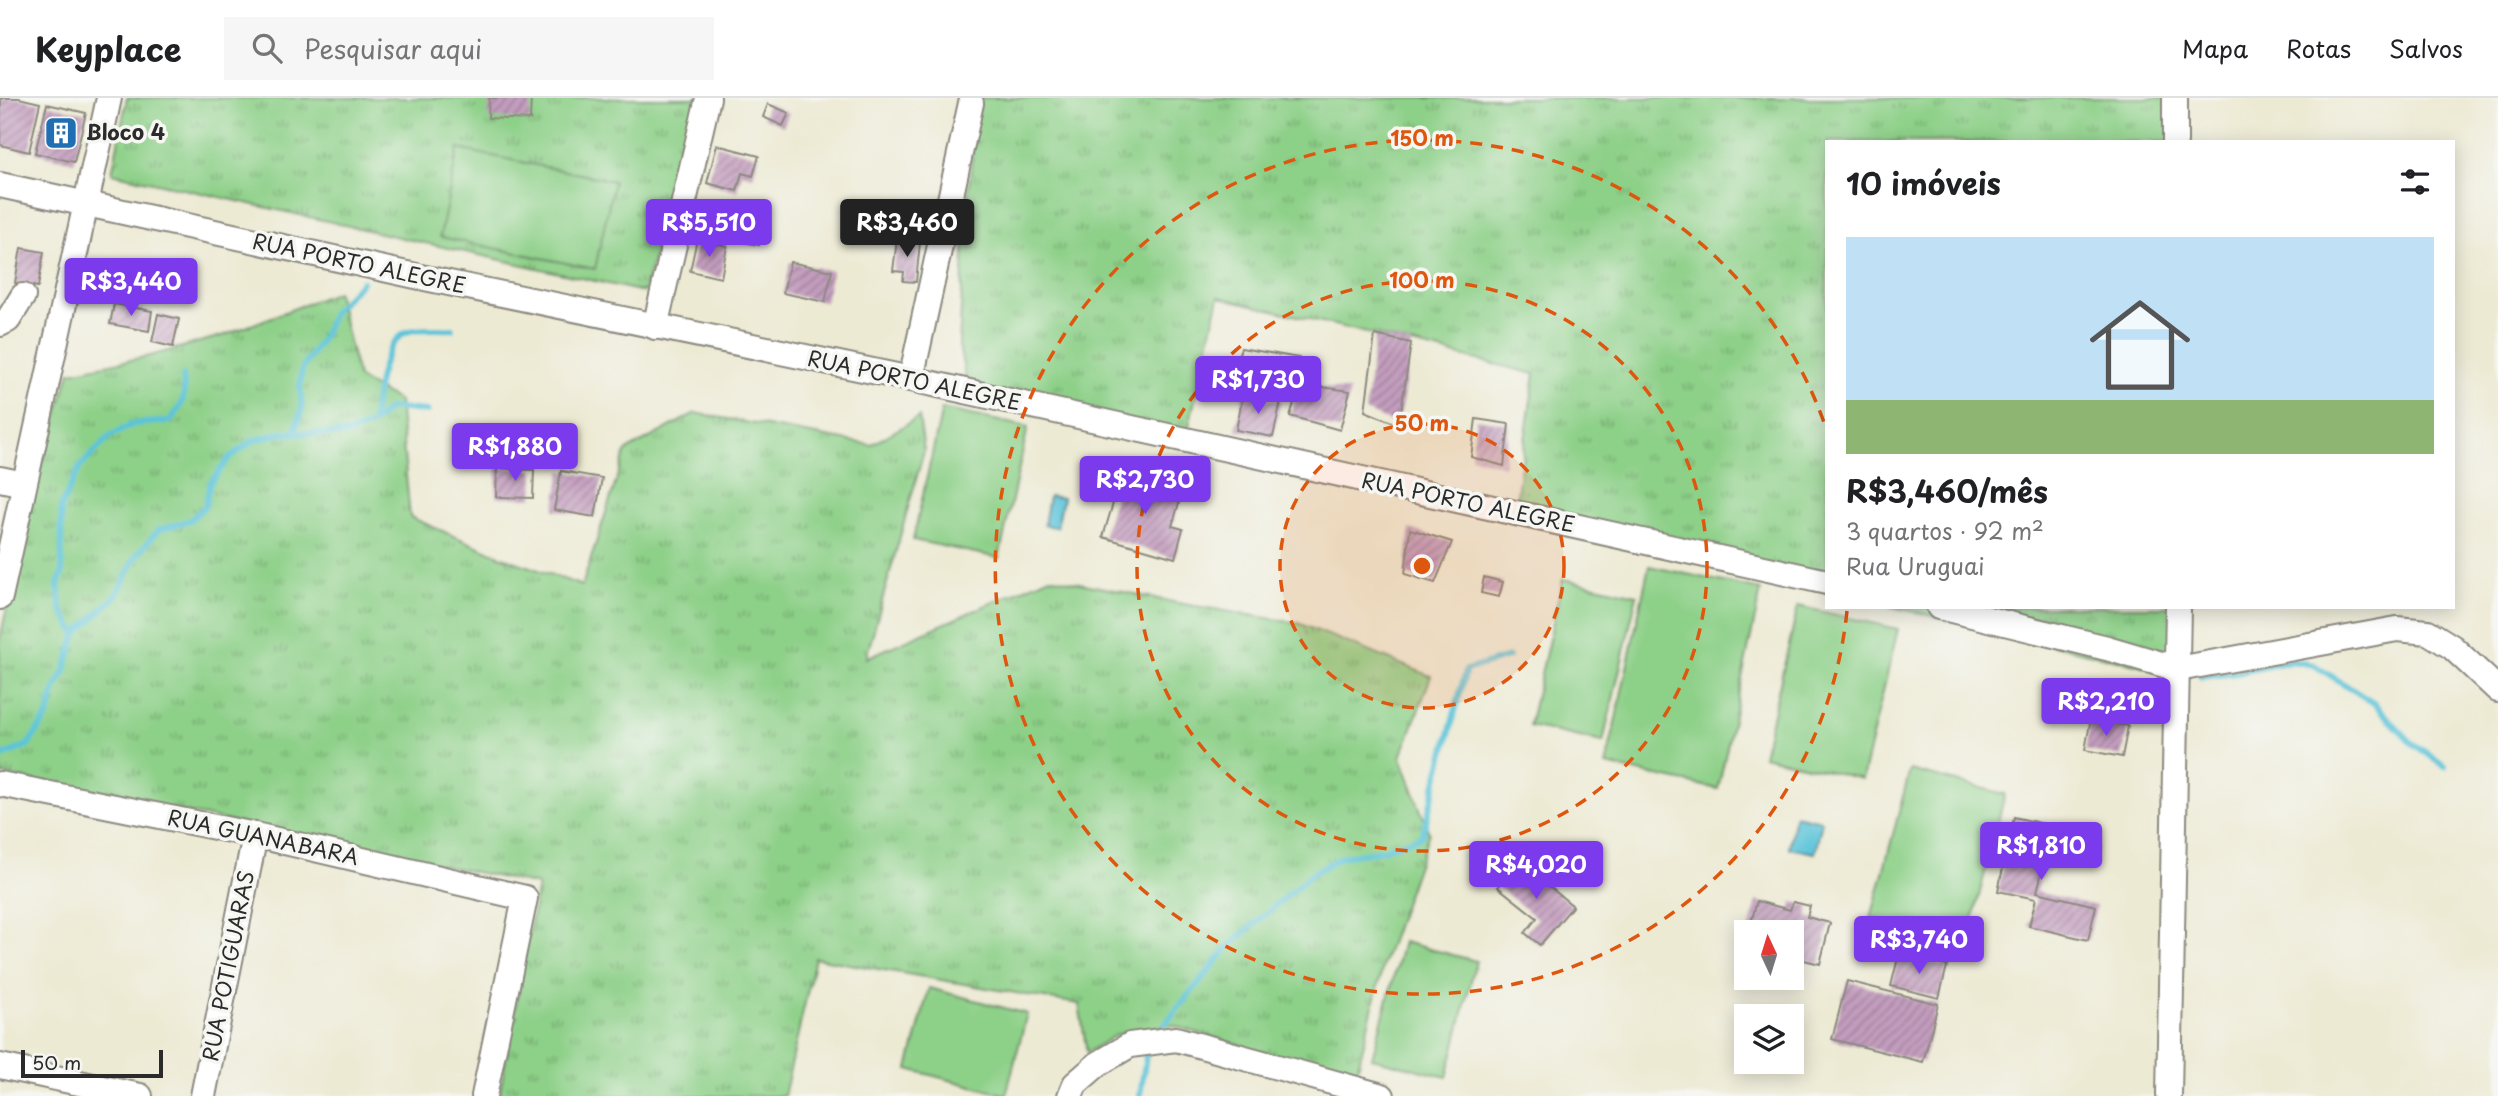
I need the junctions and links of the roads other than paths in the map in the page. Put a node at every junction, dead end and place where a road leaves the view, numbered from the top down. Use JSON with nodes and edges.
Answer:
{"nodes":[{"id":1,"x":109,"y":98,"type":"edge"},
{"id":2,"x":708,"y":98,"type":"edge"},
{"id":3,"x":2175,"y":98,"type":"edge"},
{"id":4,"x":971,"y":103,"type":"dead end"},
{"id":5,"x":2175,"y":140,"type":"edge"},
{"id":6,"x":0,"y":185,"type":"edge"},
{"id":7,"x":88,"y":204,"type":"junction"},
{"id":8,"x":23,"y":296,"type":"dead end"},
{"id":9,"x":0,"y":324,"type":"edge"},
{"id":10,"x":654,"y":327,"type":"junction"},
{"id":11,"x":911,"y":379,"type":"junction"},
{"id":12,"x":0,"y":479,"type":"edge"},
{"id":13,"x":24,"y":484,"type":"junction"},
{"id":14,"x":1825,"y":582,"type":"edge"},
{"id":15,"x":0,"y":597,"type":"edge"},
{"id":16,"x":1947,"y":609,"type":"edge"},
{"id":17,"x":2178,"y":609,"type":"edge"},
{"id":18,"x":2178,"y":669,"type":"junction"},
{"id":19,"x":2498,"y":690,"type":"edge"},
{"id":20,"x":0,"y":784,"type":"edge"},
{"id":21,"x":255,"y":835,"type":"junction"},
{"id":22,"x":0,"y":1066,"type":"edge"},
{"id":23,"x":1072,"y":1090,"type":"edge"},
{"id":24,"x":140,"y":1096,"type":"edge"},
{"id":25,"x":203,"y":1096,"type":"edge"},
{"id":26,"x":484,"y":1096,"type":"edge"},
{"id":27,"x":1382,"y":1096,"type":"edge"},
{"id":28,"x":2169,"y":1096,"type":"edge"}],
"edges":[{"from":1,"to":7,"type":"street"},
{"from":2,"to":10,"type":"street"},
{"from":3,"to":5,"type":"street"},
{"from":4,"to":11,"type":"street"},
{"from":6,"to":7,"type":"street","name":"RUA PORTO ALEGRE"},
{"from":7,"to":10,"type":"street","name":"RUA PORTO ALEGRE"},
{"from":7,"to":13,"type":"street"},
{"from":8,"to":9,"type":"street"},
{"from":10,"to":11,"type":"street","name":"RUA PORTO ALEGRE"},
{"from":11,"to":14,"type":"street","name":"RUA PORTO ALEGRE"},
{"from":12,"to":13,"type":"street"},
{"from":13,"to":15,"type":"street"},
{"from":16,"to":18,"type":"street"},
{"from":17,"to":18,"type":"street"},
{"from":18,"to":19,"type":"street"},
{"from":18,"to":28,"type":"street"},
{"from":20,"to":21,"type":"street","name":"RUA GUANABARA"},
{"from":21,"to":25,"type":"street","name":"RUA POTIGUARAS"},
{"from":21,"to":26,"type":"street","name":"RUA GUANABARA"},
{"from":22,"to":24,"type":"street"},
{"from":23,"to":27,"type":"street"}]}
